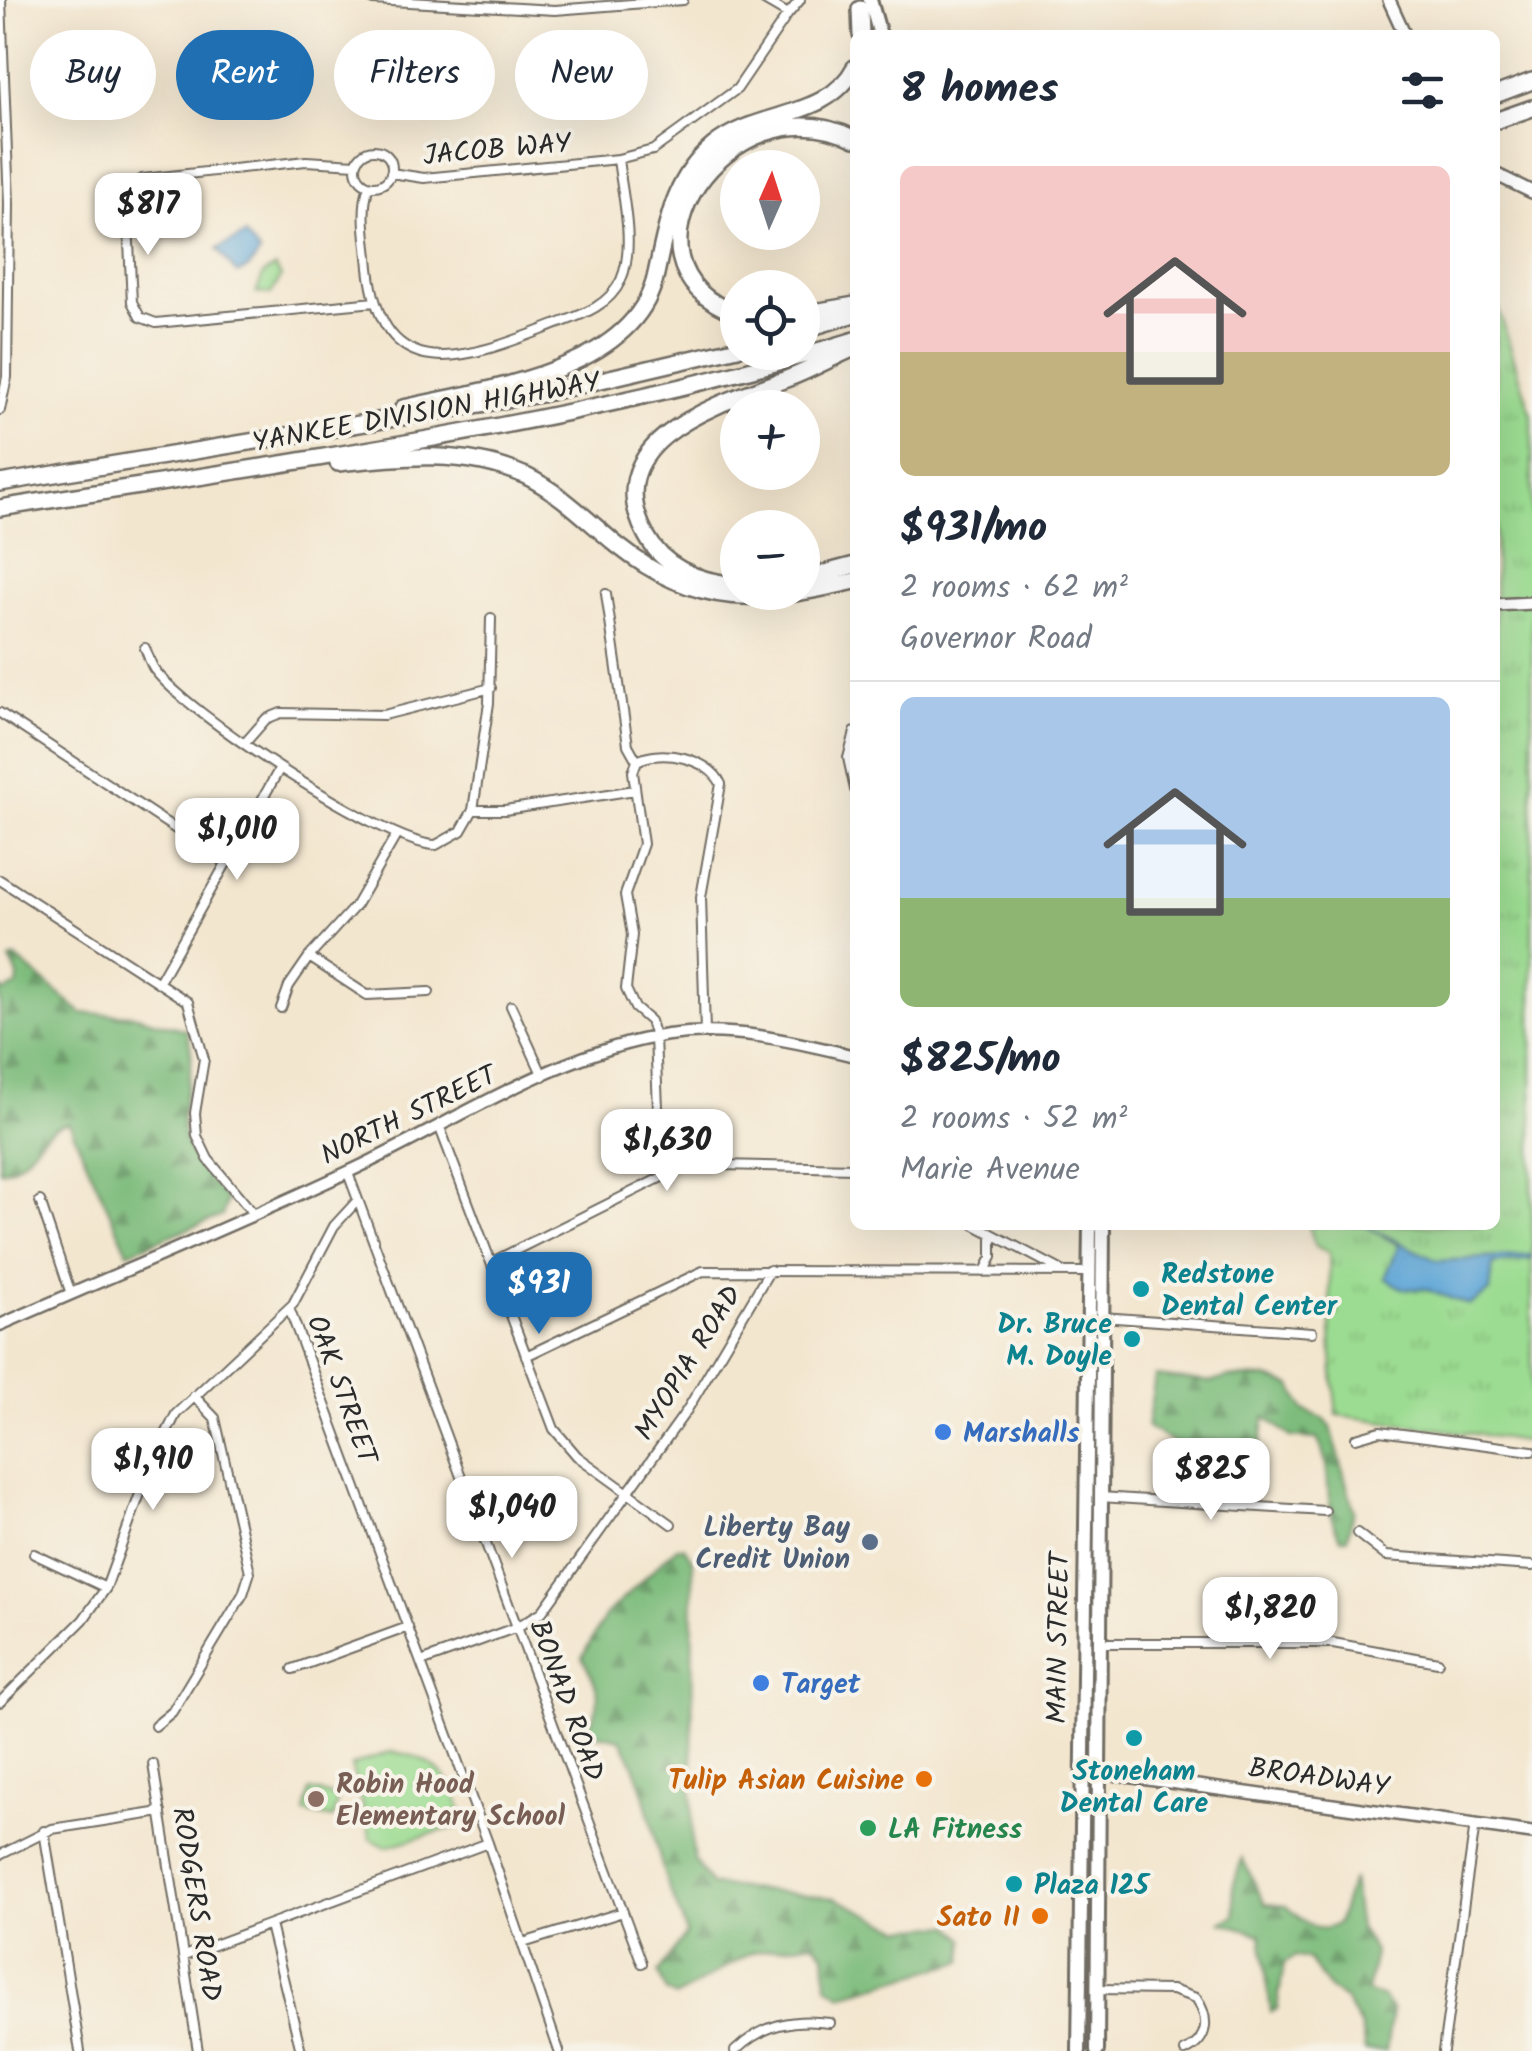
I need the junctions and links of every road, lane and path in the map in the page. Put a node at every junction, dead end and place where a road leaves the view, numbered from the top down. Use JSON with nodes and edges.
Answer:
{"nodes":[{"id":1,"x":1,"y":0,"type":"edge"},
{"id":2,"x":372,"y":0,"type":"edge"},
{"id":3,"x":683,"y":0,"type":"edge"},
{"id":4,"x":764,"y":0,"type":"edge"},
{"id":5,"x":800,"y":0,"type":"edge"},
{"id":6,"x":1388,"y":0,"type":"edge"},
{"id":7,"x":863,"y":3,"type":"edge"},
{"id":8,"x":788,"y":14,"type":"junction"},
{"id":9,"x":864,"y":30,"type":"edge"},
{"id":10,"x":877,"y":30,"type":"edge"},
{"id":11,"x":1402,"y":30,"type":"edge"},
{"id":12,"x":850,"y":75,"type":"edge"},
{"id":13,"x":1532,"y":81,"type":"edge"},
{"id":14,"x":1500,"y":93,"type":"edge"},
{"id":15,"x":1532,"y":108,"type":"edge"},
{"id":16,"x":1500,"y":120,"type":"edge"},
{"id":17,"x":850,"y":138,"type":"edge"},
{"id":18,"x":618,"y":159,"type":"junction"},
{"id":19,"x":356,"y":164,"type":"junction"},
{"id":20,"x":391,"y":173,"type":"junction"},
{"id":21,"x":1500,"y":176,"type":"edge"},
{"id":22,"x":368,"y":185,"type":"junction"},
{"id":23,"x":1532,"y":192,"type":"edge"},
{"id":24,"x":375,"y":302,"type":"junction"},
{"id":25,"x":720,"y":303,"type":"edge"},
{"id":26,"x":850,"y":307,"type":"edge"},
{"id":27,"x":820,"y":311,"type":"edge"},
{"id":28,"x":4,"y":313,"type":"edge"},
{"id":29,"x":850,"y":316,"type":"edge"},
{"id":30,"x":820,"y":325,"type":"edge"},
{"id":31,"x":850,"y":344,"type":"edge"},
{"id":32,"x":850,"y":345,"type":"edge"},
{"id":33,"x":720,"y":352,"type":"edge"},
{"id":34,"x":0,"y":410,"type":"edge"},
{"id":35,"x":272,"y":439,"type":"junction"},
{"id":36,"x":190,"y":478,"type":"junction"},
{"id":37,"x":0,"y":484,"type":"edge"},
{"id":38,"x":4,"y":508,"type":"edge"},
{"id":39,"x":850,"y":566,"type":"edge"},
{"id":40,"x":820,"y":574,"type":"edge"},
{"id":41,"x":720,"y":581,"type":"edge"},
{"id":42,"x":850,"y":582,"type":"edge"},
{"id":43,"x":606,"y":594,"type":"dead end"},
{"id":44,"x":1532,"y":603,"type":"edge"},
{"id":45,"x":1500,"y":605,"type":"edge"},
{"id":46,"x":491,"y":618,"type":"dead end"},
{"id":47,"x":145,"y":648,"type":"dead end"},
{"id":48,"x":490,"y":688,"type":"junction"},
{"id":49,"x":0,"y":712,"type":"edge"},
{"id":50,"x":245,"y":743,"type":"junction"},
{"id":51,"x":637,"y":761,"type":"junction"},
{"id":52,"x":280,"y":768,"type":"junction"},
{"id":53,"x":635,"y":790,"type":"junction"},
{"id":54,"x":473,"y":810,"type":"junction"},
{"id":55,"x":397,"y":834,"type":"junction"},
{"id":56,"x":227,"y":862,"type":"junction"},
{"id":57,"x":3,"y":882,"type":"edge"},
{"id":58,"x":0,"y":894,"type":"edge"},
{"id":59,"x":308,"y":957,"type":"junction"},
{"id":60,"x":160,"y":980,"type":"junction"},
{"id":61,"x":429,"y":992,"type":"dead end"},
{"id":62,"x":511,"y":1006,"type":"dead end"},
{"id":63,"x":282,"y":1008,"type":"dead end"},
{"id":64,"x":704,"y":1032,"type":"junction"},
{"id":65,"x":655,"y":1037,"type":"junction"},
{"id":66,"x":850,"y":1055,"type":"edge"},
{"id":67,"x":544,"y":1076,"type":"junction"},
{"id":68,"x":440,"y":1128,"type":"junction"},
{"id":69,"x":850,"y":1168,"type":"edge"},
{"id":70,"x":348,"y":1172,"type":"junction"},
{"id":71,"x":666,"y":1173,"type":"junction"},
{"id":72,"x":40,"y":1201,"type":"dead end"},
{"id":73,"x":357,"y":1201,"type":"junction"},
{"id":74,"x":253,"y":1213,"type":"junction"},
{"id":75,"x":984,"y":1230,"type":"edge"},
{"id":76,"x":1090,"y":1230,"type":"edge"},
{"id":77,"x":1103,"y":1230,"type":"edge"},
{"id":78,"x":992,"y":1234,"type":"junction"},
{"id":79,"x":492,"y":1262,"type":"junction"},
{"id":80,"x":770,"y":1270,"type":"junction"},
{"id":81,"x":985,"y":1270,"type":"junction"},
{"id":82,"x":1064,"y":1272,"type":"junction"},
{"id":83,"x":1089,"y":1272,"type":"junction"},
{"id":84,"x":71,"y":1294,"type":"junction"},
{"id":85,"x":289,"y":1308,"type":"junction"},
{"id":86,"x":1102,"y":1317,"type":"junction"},
{"id":87,"x":0,"y":1325,"type":"edge"},
{"id":88,"x":1312,"y":1332,"type":"dead end"},
{"id":89,"x":526,"y":1356,"type":"junction"},
{"id":90,"x":194,"y":1396,"type":"junction"},
{"id":91,"x":1356,"y":1438,"type":"dead end"},
{"id":92,"x":1532,"y":1452,"type":"edge"},
{"id":93,"x":628,"y":1493,"type":"junction"},
{"id":94,"x":1100,"y":1496,"type":"junction"},
{"id":95,"x":1325,"y":1511,"type":"dead end"},
{"id":96,"x":671,"y":1524,"type":"dead end"},
{"id":97,"x":1357,"y":1533,"type":"dead end"},
{"id":98,"x":34,"y":1554,"type":"dead end"},
{"id":99,"x":1532,"y":1566,"type":"edge"},
{"id":100,"x":106,"y":1588,"type":"junction"},
{"id":101,"x":408,"y":1627,"type":"junction"},
{"id":102,"x":517,"y":1627,"type":"junction"},
{"id":103,"x":1100,"y":1643,"type":"junction"},
{"id":104,"x":421,"y":1662,"type":"junction"},
{"id":105,"x":1438,"y":1662,"type":"dead end"},
{"id":106,"x":292,"y":1669,"type":"dead end"},
{"id":107,"x":0,"y":1702,"type":"edge"},
{"id":108,"x":155,"y":1726,"type":"dead end"},
{"id":109,"x":154,"y":1764,"type":"dead end"},
{"id":110,"x":1098,"y":1772,"type":"junction"},
{"id":111,"x":162,"y":1812,"type":"junction"},
{"id":112,"x":1475,"y":1824,"type":"junction"},
{"id":113,"x":44,"y":1831,"type":"junction"},
{"id":114,"x":1532,"y":1832,"type":"edge"},
{"id":115,"x":488,"y":1843,"type":"junction"},
{"id":116,"x":0,"y":1855,"type":"edge"},
{"id":117,"x":623,"y":1912,"type":"junction"},
{"id":118,"x":270,"y":1925,"type":"junction"},
{"id":119,"x":523,"y":1942,"type":"junction"},
{"id":120,"x":184,"y":1956,"type":"junction"},
{"id":121,"x":642,"y":1963,"type":"dead end"},
{"id":122,"x":1097,"y":1989,"type":"junction"},
{"id":123,"x":830,"y":2023,"type":"dead end"},
{"id":124,"x":80,"y":2051,"type":"edge"},
{"id":125,"x":198,"y":2051,"type":"edge"},
{"id":126,"x":301,"y":2051,"type":"edge"},
{"id":127,"x":559,"y":2051,"type":"edge"},
{"id":128,"x":735,"y":2051,"type":"edge"},
{"id":129,"x":1079,"y":2051,"type":"edge"},
{"id":130,"x":1097,"y":2051,"type":"edge"},
{"id":131,"x":1185,"y":2051,"type":"edge"},
{"id":132,"x":1442,"y":2051,"type":"edge"}],
"edges":[{"from":1,"to":28,"type":"street"},
{"from":2,"to":3,"type":"street"},
{"from":4,"to":8,"type":"street"},
{"from":5,"to":8,"type":"street","name":"JACOB WAY"},
{"from":6,"to":11,"type":"main road"},
{"from":7,"to":9,"type":"highway"},
{"from":7,"to":10,"type":"main road"},
{"from":8,"to":18,"type":"street","name":"JACOB WAY"},
{"from":12,"to":35,"type":"highway"},
{"from":13,"to":14,"type":"highway"},
{"from":15,"to":16,"type":"highway"},
{"from":17,"to":25,"type":"highway"},
{"from":18,"to":20,"type":"street","name":"JACOB WAY"},
{"from":18,"to":24,"type":"street"},
{"from":19,"to":20,"type":"street"},
{"from":19,"to":22,"type":"street"},
{"from":19,"to":24,"type":"street"},
{"from":20,"to":22,"type":"street"},
{"from":21,"to":23,"type":"main road"},
{"from":22,"to":24,"type":"street"},
{"from":26,"to":27,"type":"highway"},
{"from":28,"to":34,"type":"street"},
{"from":29,"to":30,"type":"highway"},
{"from":31,"to":36,"type":"highway","name":"YANKEE DIVISION HIGHWAY"},
{"from":32,"to":41,"type":"highway"},
{"from":33,"to":35,"type":"highway","name":"YANKEE DIVISION HIGHWAY"},
{"from":35,"to":37,"type":"highway","name":"YANKEE DIVISION HIGHWAY"},
{"from":36,"to":38,"type":"highway","name":"YANKEE DIVISION HIGHWAY"},
{"from":36,"to":42,"type":"highway"},
{"from":39,"to":40,"type":"highway"},
{"from":43,"to":51,"type":"street"},
{"from":44,"to":45,"type":"main road"},
{"from":46,"to":48,"type":"street"},
{"from":47,"to":50,"type":"street"},
{"from":48,"to":50,"type":"street"},
{"from":48,"to":54,"type":"street"},
{"from":49,"to":56,"type":"street"},
{"from":50,"to":52,"type":"street"},
{"from":51,"to":53,"type":"street"},
{"from":51,"to":64,"type":"street"},
{"from":52,"to":55,"type":"street"},
{"from":52,"to":56,"type":"street"},
{"from":53,"to":54,"type":"street"},
{"from":53,"to":65,"type":"street"},
{"from":54,"to":55,"type":"street"},
{"from":55,"to":59,"type":"street"},
{"from":56,"to":60,"type":"street"},
{"from":57,"to":58,"type":"street"},
{"from":57,"to":60,"type":"street"},
{"from":59,"to":61,"type":"street"},
{"from":59,"to":63,"type":"street"},
{"from":60,"to":74,"type":"street"},
{"from":62,"to":67,"type":"street"},
{"from":64,"to":65,"type":"street","name":"NORTH STREET"},
{"from":64,"to":66,"type":"street","name":"NORTH STREET"},
{"from":65,"to":67,"type":"street","name":"NORTH STREET"},
{"from":65,"to":71,"type":"street"},
{"from":67,"to":68,"type":"street","name":"NORTH STREET"},
{"from":68,"to":70,"type":"street","name":"NORTH STREET"},
{"from":68,"to":79,"type":"street"},
{"from":69,"to":71,"type":"street"},
{"from":70,"to":73,"type":"street","name":"BONAD ROAD"},
{"from":70,"to":74,"type":"street","name":"NORTH STREET"},
{"from":71,"to":79,"type":"street"},
{"from":72,"to":84,"type":"street"},
{"from":73,"to":85,"type":"street"},
{"from":73,"to":102,"type":"street","name":"BONAD ROAD"},
{"from":74,"to":84,"type":"street","name":"NORTH STREET"},
{"from":75,"to":78,"type":"street"},
{"from":76,"to":83,"type":"main road","name":"MAIN STREET"},
{"from":77,"to":86,"type":"main road","name":"MAIN STREET"},
{"from":78,"to":81,"type":"street"},
{"from":78,"to":82,"type":"street"},
{"from":79,"to":89,"type":"street"},
{"from":80,"to":81,"type":"street"},
{"from":80,"to":89,"type":"street"},
{"from":80,"to":93,"type":"street","name":"MYOPIA ROAD"},
{"from":81,"to":82,"type":"street"},
{"from":82,"to":83,"type":"street"},
{"from":83,"to":129,"type":"main road","name":"MAIN STREET"},
{"from":84,"to":87,"type":"street","name":"NORTH STREET"},
{"from":85,"to":90,"type":"street"},
{"from":85,"to":101,"type":"street","name":"OAK STREET"},
{"from":86,"to":88,"type":"street"},
{"from":86,"to":94,"type":"main road","name":"MAIN STREET"},
{"from":89,"to":93,"type":"street"},
{"from":90,"to":100,"type":"street"},
{"from":90,"to":108,"type":"street"},
{"from":91,"to":92,"type":"street"},
{"from":93,"to":96,"type":"street"},
{"from":93,"to":102,"type":"street","name":"MYOPIA ROAD"},
{"from":94,"to":95,"type":"street"},
{"from":94,"to":103,"type":"main road","name":"MAIN STREET"},
{"from":97,"to":99,"type":"street"},
{"from":98,"to":100,"type":"street"},
{"from":100,"to":107,"type":"street"},
{"from":101,"to":104,"type":"street","name":"OAK STREET"},
{"from":101,"to":106,"type":"street"},
{"from":102,"to":104,"type":"street","name":"MYOPIA ROAD"},
{"from":102,"to":117,"type":"street","name":"BONAD ROAD"},
{"from":103,"to":105,"type":"street"},
{"from":103,"to":110,"type":"main road","name":"MAIN STREET"},
{"from":104,"to":115,"type":"street","name":"OAK STREET"},
{"from":109,"to":111,"type":"street","name":"RODGERS ROAD"},
{"from":110,"to":112,"type":"main road","name":"BROADWAY"},
{"from":110,"to":122,"type":"main road","name":"MAIN STREET"},
{"from":111,"to":113,"type":"street"},
{"from":111,"to":120,"type":"street","name":"RODGERS ROAD"},
{"from":112,"to":114,"type":"main road","name":"BROADWAY"},
{"from":112,"to":132,"type":"street"},
{"from":113,"to":116,"type":"street"},
{"from":113,"to":124,"type":"street"},
{"from":115,"to":118,"type":"street"},
{"from":115,"to":119,"type":"street","name":"OAK STREET"},
{"from":117,"to":119,"type":"street"},
{"from":117,"to":121,"type":"street","name":"BONAD ROAD"},
{"from":118,"to":120,"type":"street"},
{"from":118,"to":126,"type":"street"},
{"from":119,"to":127,"type":"street","name":"OAK STREET"},
{"from":120,"to":125,"type":"street","name":"RODGERS ROAD"},
{"from":122,"to":130,"type":"main road","name":"MAIN STREET"},
{"from":122,"to":131,"type":"street"},
{"from":123,"to":128,"type":"street"}]}
